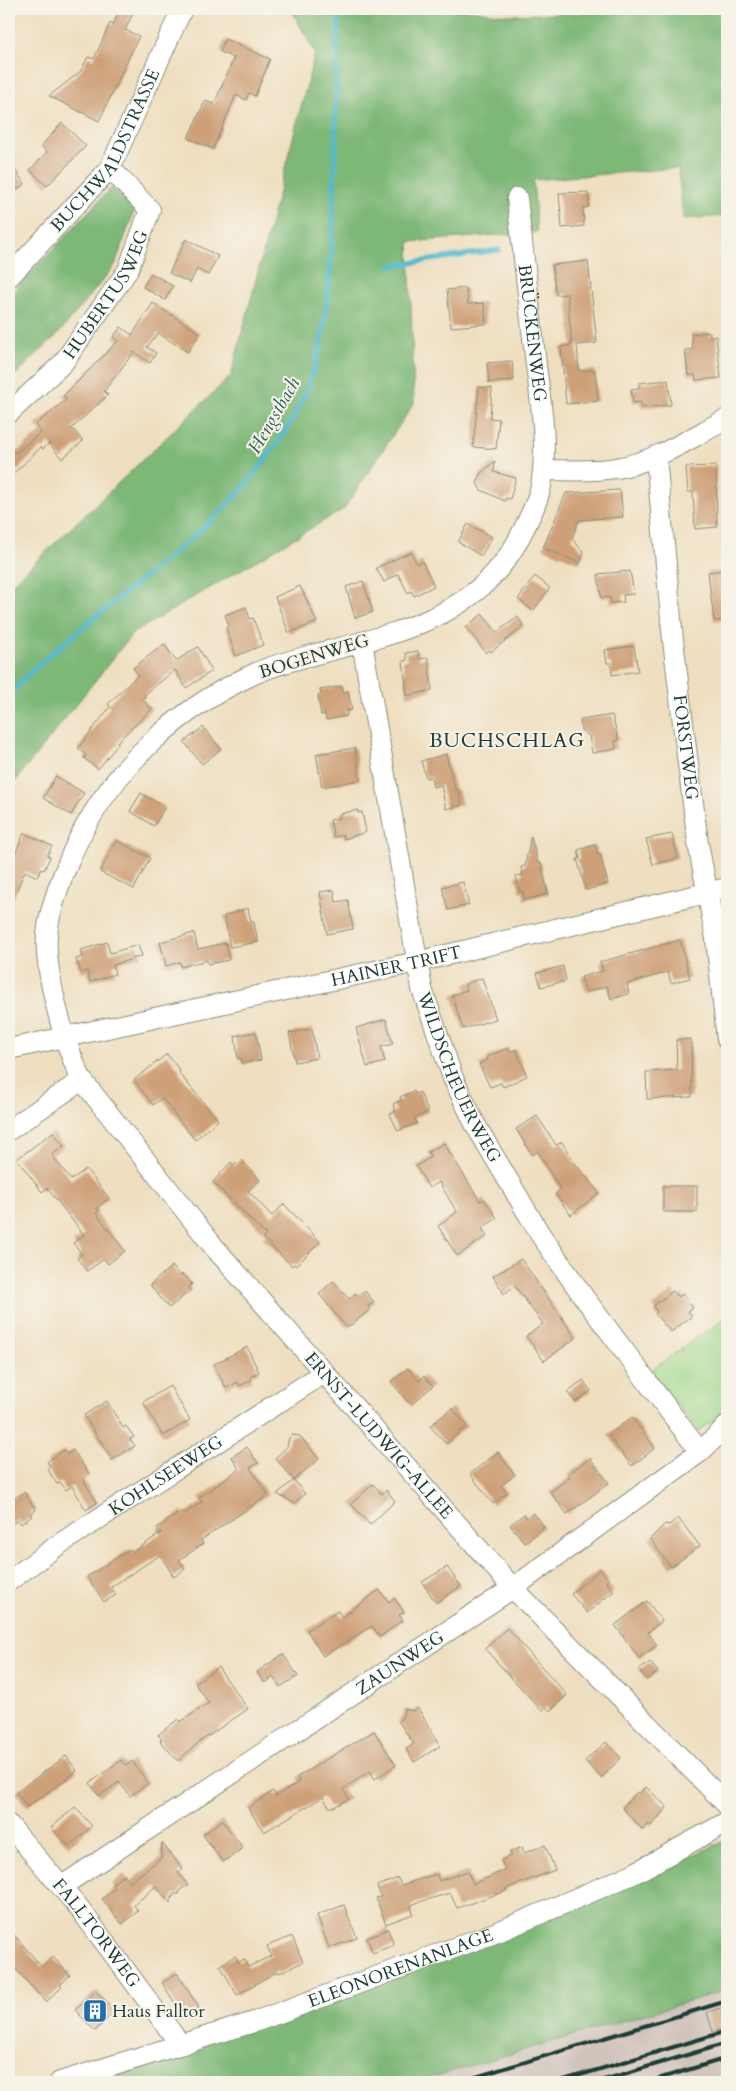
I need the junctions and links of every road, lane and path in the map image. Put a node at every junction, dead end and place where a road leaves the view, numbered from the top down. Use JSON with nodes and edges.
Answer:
{"nodes":[{"id":1,"x":182,"y":9,"type":"edge"},
{"id":2,"x":110,"y":168,"type":"junction"},
{"id":3,"x":518,"y":198,"type":"dead end"},
{"id":4,"x":9,"y":277,"type":"edge"},
{"id":5,"x":9,"y":412,"type":"edge"},
{"id":6,"x":727,"y":419,"type":"edge"},
{"id":7,"x":656,"y":457,"type":"junction"},
{"id":8,"x":543,"y":470,"type":"junction"},
{"id":9,"x":362,"y":642,"type":"junction"},
{"id":10,"x":727,"y":888,"type":"edge"},
{"id":11,"x":707,"y":894,"type":"junction"},
{"id":12,"x":417,"y":962,"type":"junction"},
{"id":13,"x":64,"y":1037,"type":"junction"},
{"id":14,"x":727,"y":1039,"type":"edge"},
{"id":15,"x":9,"y":1049,"type":"edge"},
{"id":16,"x":82,"y":1080,"type":"junction"},
{"id":17,"x":9,"y":1130,"type":"edge"},
{"id":18,"x":324,"y":1373,"type":"junction"},
{"id":19,"x":727,"y":1426,"type":"edge"},
{"id":20,"x":700,"y":1452,"type":"junction"},
{"id":21,"x":9,"y":1581,"type":"edge"},
{"id":22,"x":512,"y":1588,"type":"junction"},
{"id":23,"x":727,"y":1806,"type":"edge"},
{"id":24,"x":727,"y":1822,"type":"edge"},
{"id":25,"x":9,"y":1825,"type":"edge"},
{"id":26,"x":62,"y":1886,"type":"junction"},
{"id":27,"x":180,"y":2044,"type":"junction"},
{"id":28,"x":60,"y":2082,"type":"edge"}],
"edges":[{"from":1,"to":2,"type":"street","name":"BUCHWALDSTRASSE"},
{"from":2,"to":4,"type":"street","name":"BUCHWALDSTRASSE"},
{"from":2,"to":5,"type":"street","name":"HUBERTUSWEG"},
{"from":3,"to":8,"type":"street","name":"BRÜCKENWEG"},
{"from":6,"to":7,"type":"street"},
{"from":7,"to":8,"type":"street"},
{"from":7,"to":11,"type":"street","name":"FORSTWEG"},
{"from":8,"to":9,"type":"street","name":"BOGENWEG"},
{"from":9,"to":12,"type":"street","name":"WILDSCHEUERWEG"},
{"from":9,"to":13,"type":"street","name":"BOGENWEG"},
{"from":10,"to":11,"type":"street","name":"HAINER TRIFT"},
{"from":11,"to":12,"type":"street","name":"HAINER TRIFT"},
{"from":11,"to":14,"type":"street","name":"FORSTWEG"},
{"from":12,"to":13,"type":"street","name":"HAINER TRIFT"},
{"from":12,"to":20,"type":"street","name":"WILDSCHEUERWEG"},
{"from":13,"to":15,"type":"street","name":"HAINER TRIFT"},
{"from":13,"to":16,"type":"street","name":"ERNST-LUDWIG-ALLEE"},
{"from":16,"to":17,"type":"street"},
{"from":16,"to":18,"type":"street","name":"ERNST-LUDWIG-ALLEE"},
{"from":18,"to":21,"type":"street","name":"KOHLSEEWEG"},
{"from":18,"to":22,"type":"street","name":"ERNST-LUDWIG-ALLEE"},
{"from":19,"to":20,"type":"street","name":"ZAUNWEG"},
{"from":20,"to":22,"type":"street","name":"ZAUNWEG"},
{"from":22,"to":23,"type":"street","name":"ERNST-LUDWIG-ALLEE"},
{"from":22,"to":26,"type":"street","name":"ZAUNWEG"},
{"from":24,"to":27,"type":"street","name":"ELEONORENANLAGE"},
{"from":25,"to":26,"type":"street","name":"FALLTORWEG"},
{"from":26,"to":27,"type":"street","name":"FALLTORWEG"},
{"from":27,"to":28,"type":"street","name":"ELEONORENANLAGE"}]}
